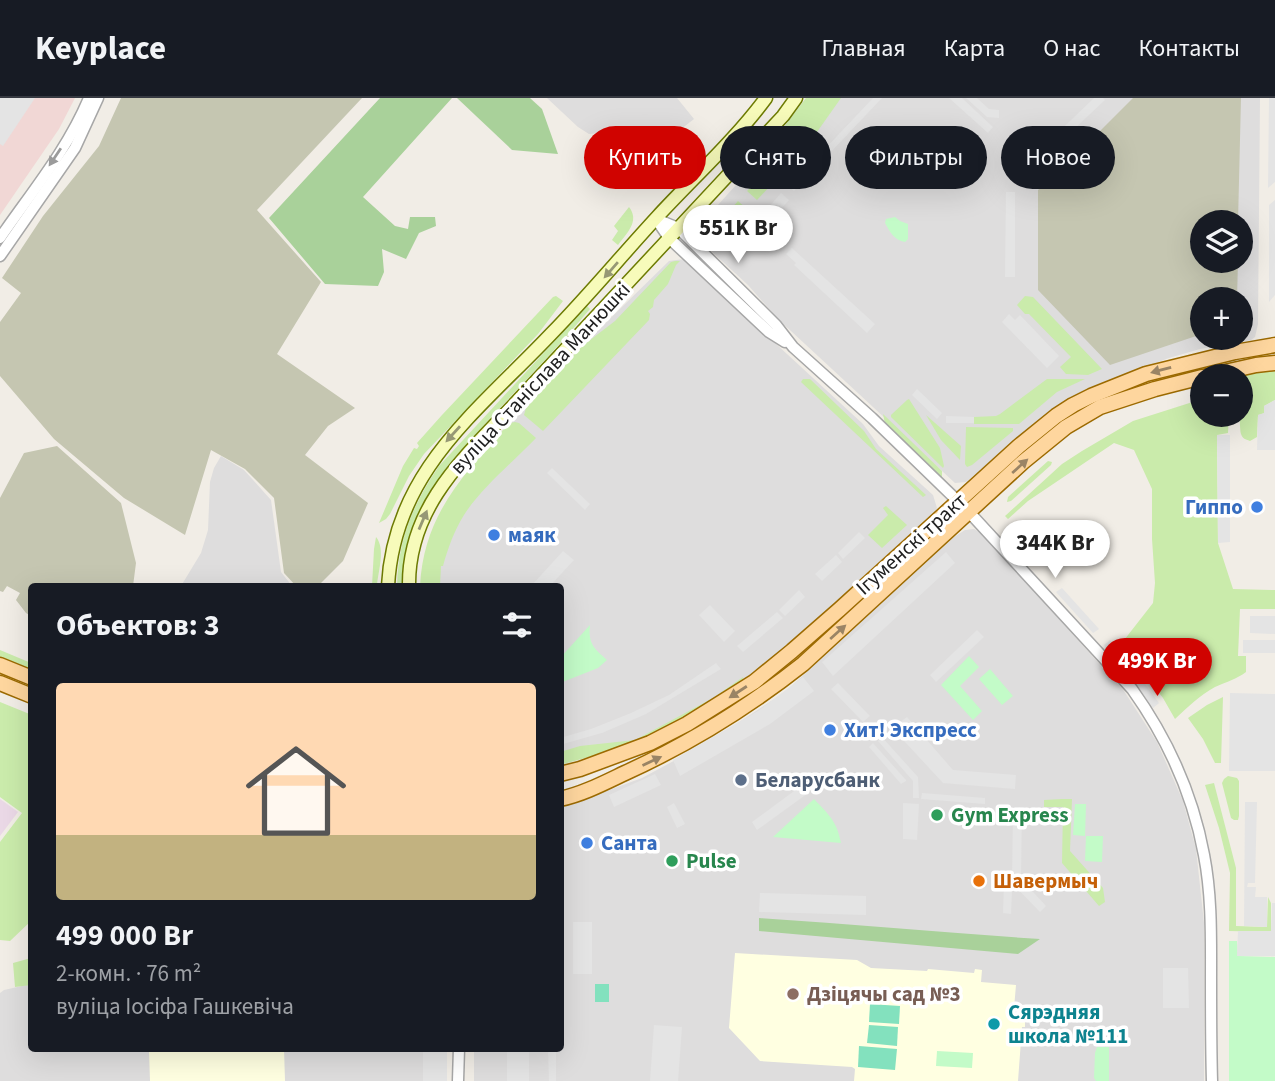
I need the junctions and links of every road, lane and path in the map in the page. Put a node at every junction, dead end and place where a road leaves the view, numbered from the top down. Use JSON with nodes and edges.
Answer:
{"nodes":[{"id":1,"x":89,"y":98,"type":"edge"},
{"id":2,"x":98,"y":98,"type":"edge"},
{"id":3,"x":766,"y":98,"type":"edge"},
{"id":4,"x":796,"y":98,"type":"edge"},
{"id":5,"x":656,"y":219,"type":"junction"},
{"id":6,"x":674,"y":233,"type":"junction"},
{"id":7,"x":0,"y":238,"type":"edge"},
{"id":8,"x":0,"y":256,"type":"edge"},
{"id":9,"x":1275,"y":345,"type":"edge"},
{"id":10,"x":1275,"y":363,"type":"edge"},
{"id":11,"x":1253,"y":366,"type":"edge"},
{"id":12,"x":1190,"y":381,"type":"edge"},
{"id":13,"x":964,"y":506,"type":"junction"},
{"id":14,"x":388,"y":583,"type":"edge"},
{"id":15,"x":409,"y":583,"type":"edge"},
{"id":16,"x":0,"y":665,"type":"edge"},
{"id":17,"x":28,"y":676,"type":"edge"},
{"id":18,"x":0,"y":683,"type":"edge"},
{"id":19,"x":28,"y":694,"type":"edge"},
{"id":20,"x":564,"y":773,"type":"edge"},
{"id":21,"x":564,"y":798,"type":"edge"},
{"id":22,"x":459,"y":1052,"type":"edge"},
{"id":23,"x":458,"y":1081,"type":"edge"},
{"id":24,"x":1212,"y":1081,"type":"edge"}],
"edges":[{"from":1,"to":7,"type":"street","one_way":true},
{"from":2,"to":8,"type":"street"},
{"from":3,"to":5,"type":"main road","name":"вуліца Станіслава Манюшкі"},
{"from":4,"to":6,"type":"main road","name":"вуліца Станіслава Манюшкі"},
{"from":5,"to":6,"type":"street"},
{"from":5,"to":14,"type":"main road","name":"вуліца Станіслава Манюшкі","one_way":true},
{"from":6,"to":13,"type":"street"},
{"from":15,"to":6,"type":"main road","name":"вуліца Станіслава Манюшкі","one_way":true},
{"from":9,"to":13,"type":"main road","name":"Ігуменскі тракт","one_way":true},
{"from":10,"to":11,"type":"main road","name":"Ігуменскі тракт"},
{"from":13,"to":12,"type":"main road","name":"Ігуменскі тракт","one_way":true},
{"from":13,"to":20,"type":"main road","name":"Ігуменскі тракт","one_way":true},
{"from":21,"to":13,"type":"main road","name":"Ігуменскі тракт","one_way":true},
{"from":13,"to":24,"type":"street"},
{"from":16,"to":17,"type":"main road"},
{"from":18,"to":19,"type":"main road"},
{"from":22,"to":23,"type":"street"}]}
